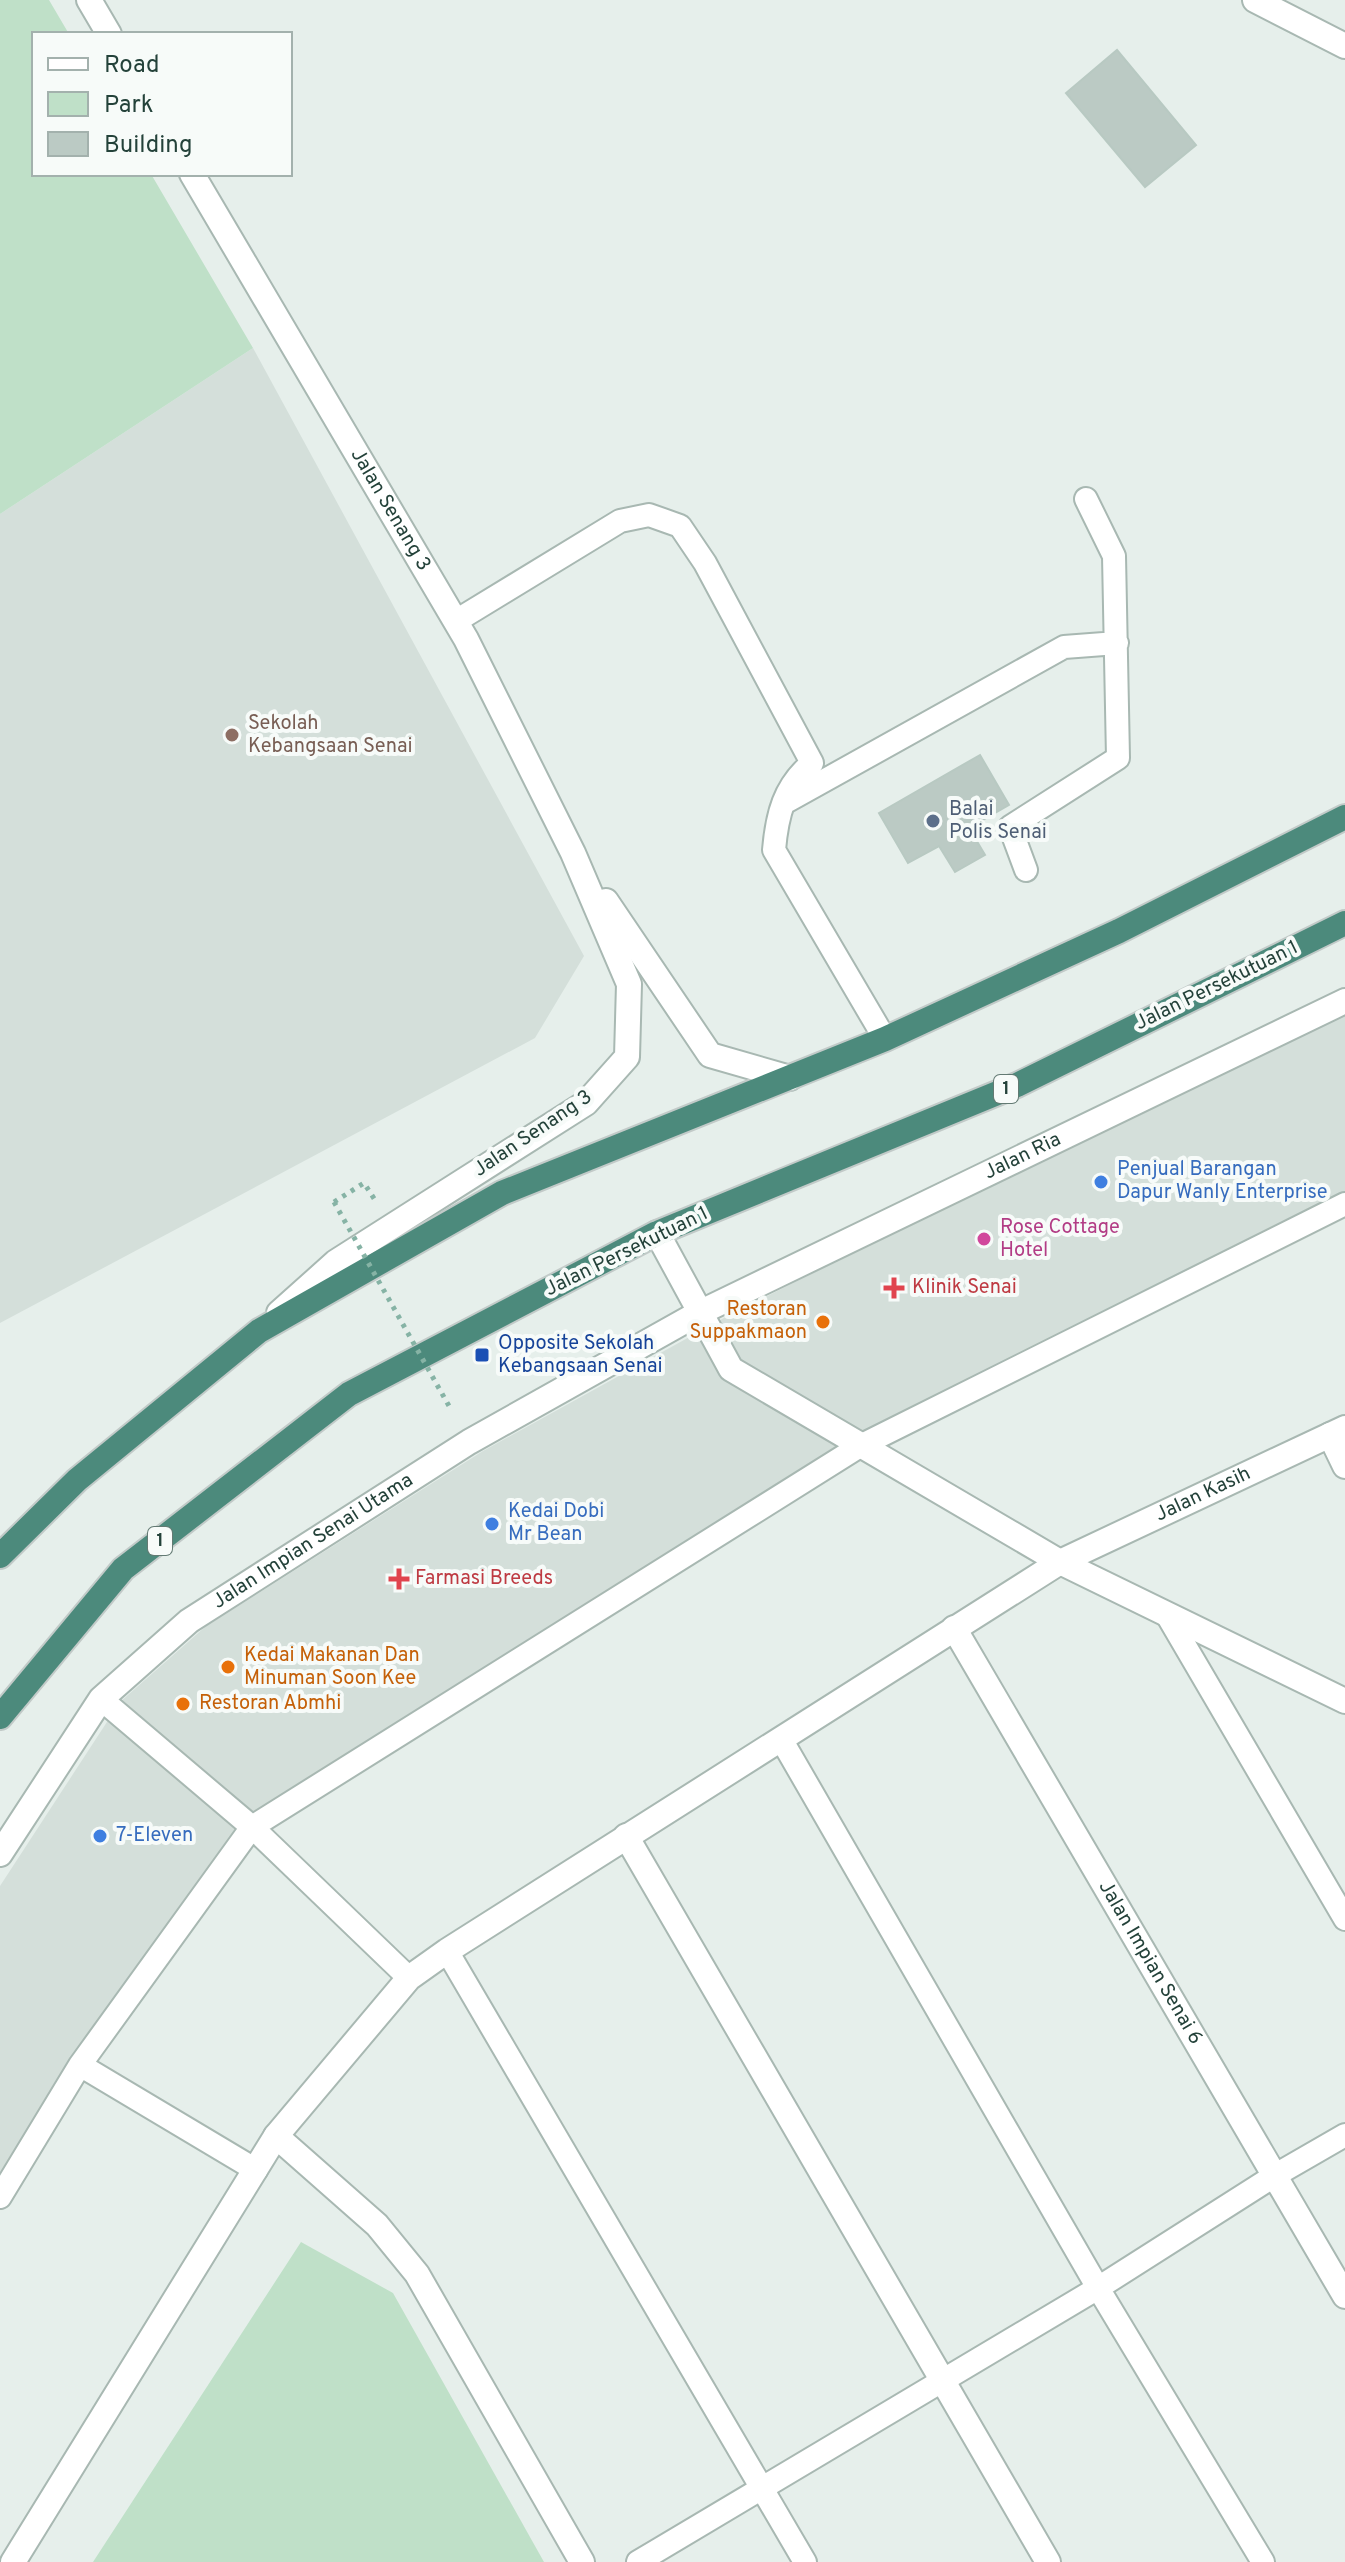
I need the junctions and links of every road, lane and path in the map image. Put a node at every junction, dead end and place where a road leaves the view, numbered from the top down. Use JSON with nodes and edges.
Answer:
{"nodes":[{"id":1,"x":89,"y":0,"type":"edge"},
{"id":2,"x":1255,"y":0,"type":"edge"},
{"id":3,"x":108,"y":32,"type":"edge"},
{"id":4,"x":1345,"y":46,"type":"edge"},
{"id":5,"x":193,"y":176,"type":"edge"},
{"id":6,"x":1086,"y":499,"type":"dead end"},
{"id":7,"x":456,"y":621,"type":"junction"},
{"id":8,"x":1117,"y":643,"type":"junction"},
{"id":9,"x":784,"y":803,"type":"junction"},
{"id":10,"x":1345,"y":817,"type":"edge"},
{"id":11,"x":573,"y":853,"type":"junction"},
{"id":12,"x":1026,"y":870,"type":"dead end"},
{"id":13,"x":1345,"y":923,"type":"edge"},
{"id":14,"x":1345,"y":1001,"type":"edge"},
{"id":15,"x":885,"y":1039,"type":"junction"},
{"id":16,"x":790,"y":1078,"type":"junction"},
{"id":17,"x":334,"y":1202,"type":"dead end"},
{"id":18,"x":1345,"y":1204,"type":"edge"},
{"id":19,"x":657,"y":1233,"type":"junction"},
{"id":20,"x":699,"y":1313,"type":"junction"},
{"id":21,"x":259,"y":1331,"type":"junction"},
{"id":22,"x":449,"y":1406,"type":"dead end"},
{"id":23,"x":1338,"y":1431,"type":"edge"},
{"id":24,"x":860,"y":1446,"type":"junction"},
{"id":25,"x":1345,"y":1466,"type":"edge"},
{"id":26,"x":0,"y":1556,"type":"edge"},
{"id":27,"x":1060,"y":1562,"type":"junction"},
{"id":28,"x":1167,"y":1615,"type":"junction"},
{"id":29,"x":954,"y":1628,"type":"junction"},
{"id":30,"x":101,"y":1699,"type":"junction"},
{"id":31,"x":1345,"y":1701,"type":"edge"},
{"id":32,"x":0,"y":1717,"type":"edge"},
{"id":33,"x":781,"y":1739,"type":"junction"},
{"id":34,"x":252,"y":1827,"type":"junction"},
{"id":35,"x":626,"y":1836,"type":"junction"},
{"id":36,"x":0,"y":1854,"type":"edge"},
{"id":37,"x":1345,"y":1919,"type":"edge"},
{"id":38,"x":447,"y":1951,"type":"junction"},
{"id":39,"x":409,"y":1978,"type":"junction"},
{"id":40,"x":80,"y":2065,"type":"junction"},
{"id":41,"x":1345,"y":2135,"type":"edge"},
{"id":42,"x":276,"y":2136,"type":"junction"},
{"id":43,"x":256,"y":2170,"type":"junction"},
{"id":44,"x":1274,"y":2176,"type":"junction"},
{"id":45,"x":0,"y":2197,"type":"edge"},
{"id":46,"x":1098,"y":2288,"type":"junction"},
{"id":47,"x":1345,"y":2296,"type":"edge"},
{"id":48,"x":941,"y":2382,"type":"junction"},
{"id":49,"x":761,"y":2487,"type":"junction"},
{"id":50,"x":13,"y":2562,"type":"edge"},
{"id":51,"x":582,"y":2562,"type":"edge"},
{"id":52,"x":638,"y":2562,"type":"edge"},
{"id":53,"x":805,"y":2562,"type":"edge"},
{"id":54,"x":1048,"y":2562,"type":"edge"},
{"id":55,"x":1263,"y":2562,"type":"edge"}],
"edges":[{"from":1,"to":3,"type":"street"},
{"from":2,"to":4,"type":"street"},
{"from":5,"to":7,"type":"street","name":"Jalan Senang 3"},
{"from":6,"to":8,"type":"lane"},
{"from":7,"to":9,"type":"lane"},
{"from":7,"to":11,"type":"street","name":"Jalan Senang 3"},
{"from":8,"to":9,"type":"lane"},
{"from":8,"to":12,"type":"lane"},
{"from":9,"to":15,"type":"lane"},
{"from":10,"to":15,"type":"highway"},
{"from":11,"to":16,"type":"street","name":"Jalan Senang 3"},
{"from":11,"to":21,"type":"street","name":"Jalan Senang 3"},
{"from":13,"to":19,"type":"highway","name":"Jalan Persekutuan 1","number":"1"},
{"from":14,"to":20,"type":"street","name":"Jalan Ria"},
{"from":15,"to":16,"type":"highway"},
{"from":16,"to":21,"type":"highway"},
{"from":17,"to":22,"type":"path","bridge":true},
{"from":18,"to":24,"type":"lane"},
{"from":19,"to":20,"type":"street"},
{"from":19,"to":32,"type":"highway","name":"Jalan Persekutuan 1","number":"1"},
{"from":20,"to":24,"type":"street"},
{"from":20,"to":30,"type":"street","name":"Jalan Impian Senai Utama"},
{"from":21,"to":26,"type":"highway"},
{"from":23,"to":25,"type":"street"},
{"from":23,"to":27,"type":"street","name":"Jalan Kasih"},
{"from":24,"to":27,"type":"street"},
{"from":24,"to":34,"type":"lane"},
{"from":27,"to":28,"type":"street"},
{"from":27,"to":29,"type":"street","name":"Jalan Kasih"},
{"from":28,"to":31,"type":"street"},
{"from":28,"to":37,"type":"lane"},
{"from":29,"to":33,"type":"street","name":"Jalan Kasih"},
{"from":29,"to":44,"type":"street","name":"Jalan Impian Senai 6"},
{"from":30,"to":34,"type":"lane"},
{"from":30,"to":36,"type":"street","name":"Jalan Impian Senai Utama"},
{"from":33,"to":35,"type":"street","name":"Jalan Kasih"},
{"from":33,"to":46,"type":"lane"},
{"from":34,"to":39,"type":"lane"},
{"from":34,"to":40,"type":"lane"},
{"from":35,"to":38,"type":"street","name":"Jalan Kasih"},
{"from":35,"to":48,"type":"street"},
{"from":38,"to":39,"type":"street","name":"Jalan Kasih"},
{"from":38,"to":49,"type":"lane"},
{"from":39,"to":42,"type":"street","name":"Jalan Kasih"},
{"from":40,"to":43,"type":"lane"},
{"from":40,"to":45,"type":"lane"},
{"from":41,"to":44,"type":"lane"},
{"from":42,"to":43,"type":"street","name":"Jalan Kasih"},
{"from":42,"to":51,"type":"street"},
{"from":43,"to":50,"type":"street","name":"Jalan Kasih"},
{"from":44,"to":46,"type":"lane"},
{"from":44,"to":47,"type":"street","name":"Jalan Impian Senai 6"},
{"from":46,"to":48,"type":"lane"},
{"from":46,"to":55,"type":"lane"},
{"from":48,"to":49,"type":"lane"},
{"from":48,"to":54,"type":"street"},
{"from":49,"to":52,"type":"lane"},
{"from":49,"to":53,"type":"lane"}]}
